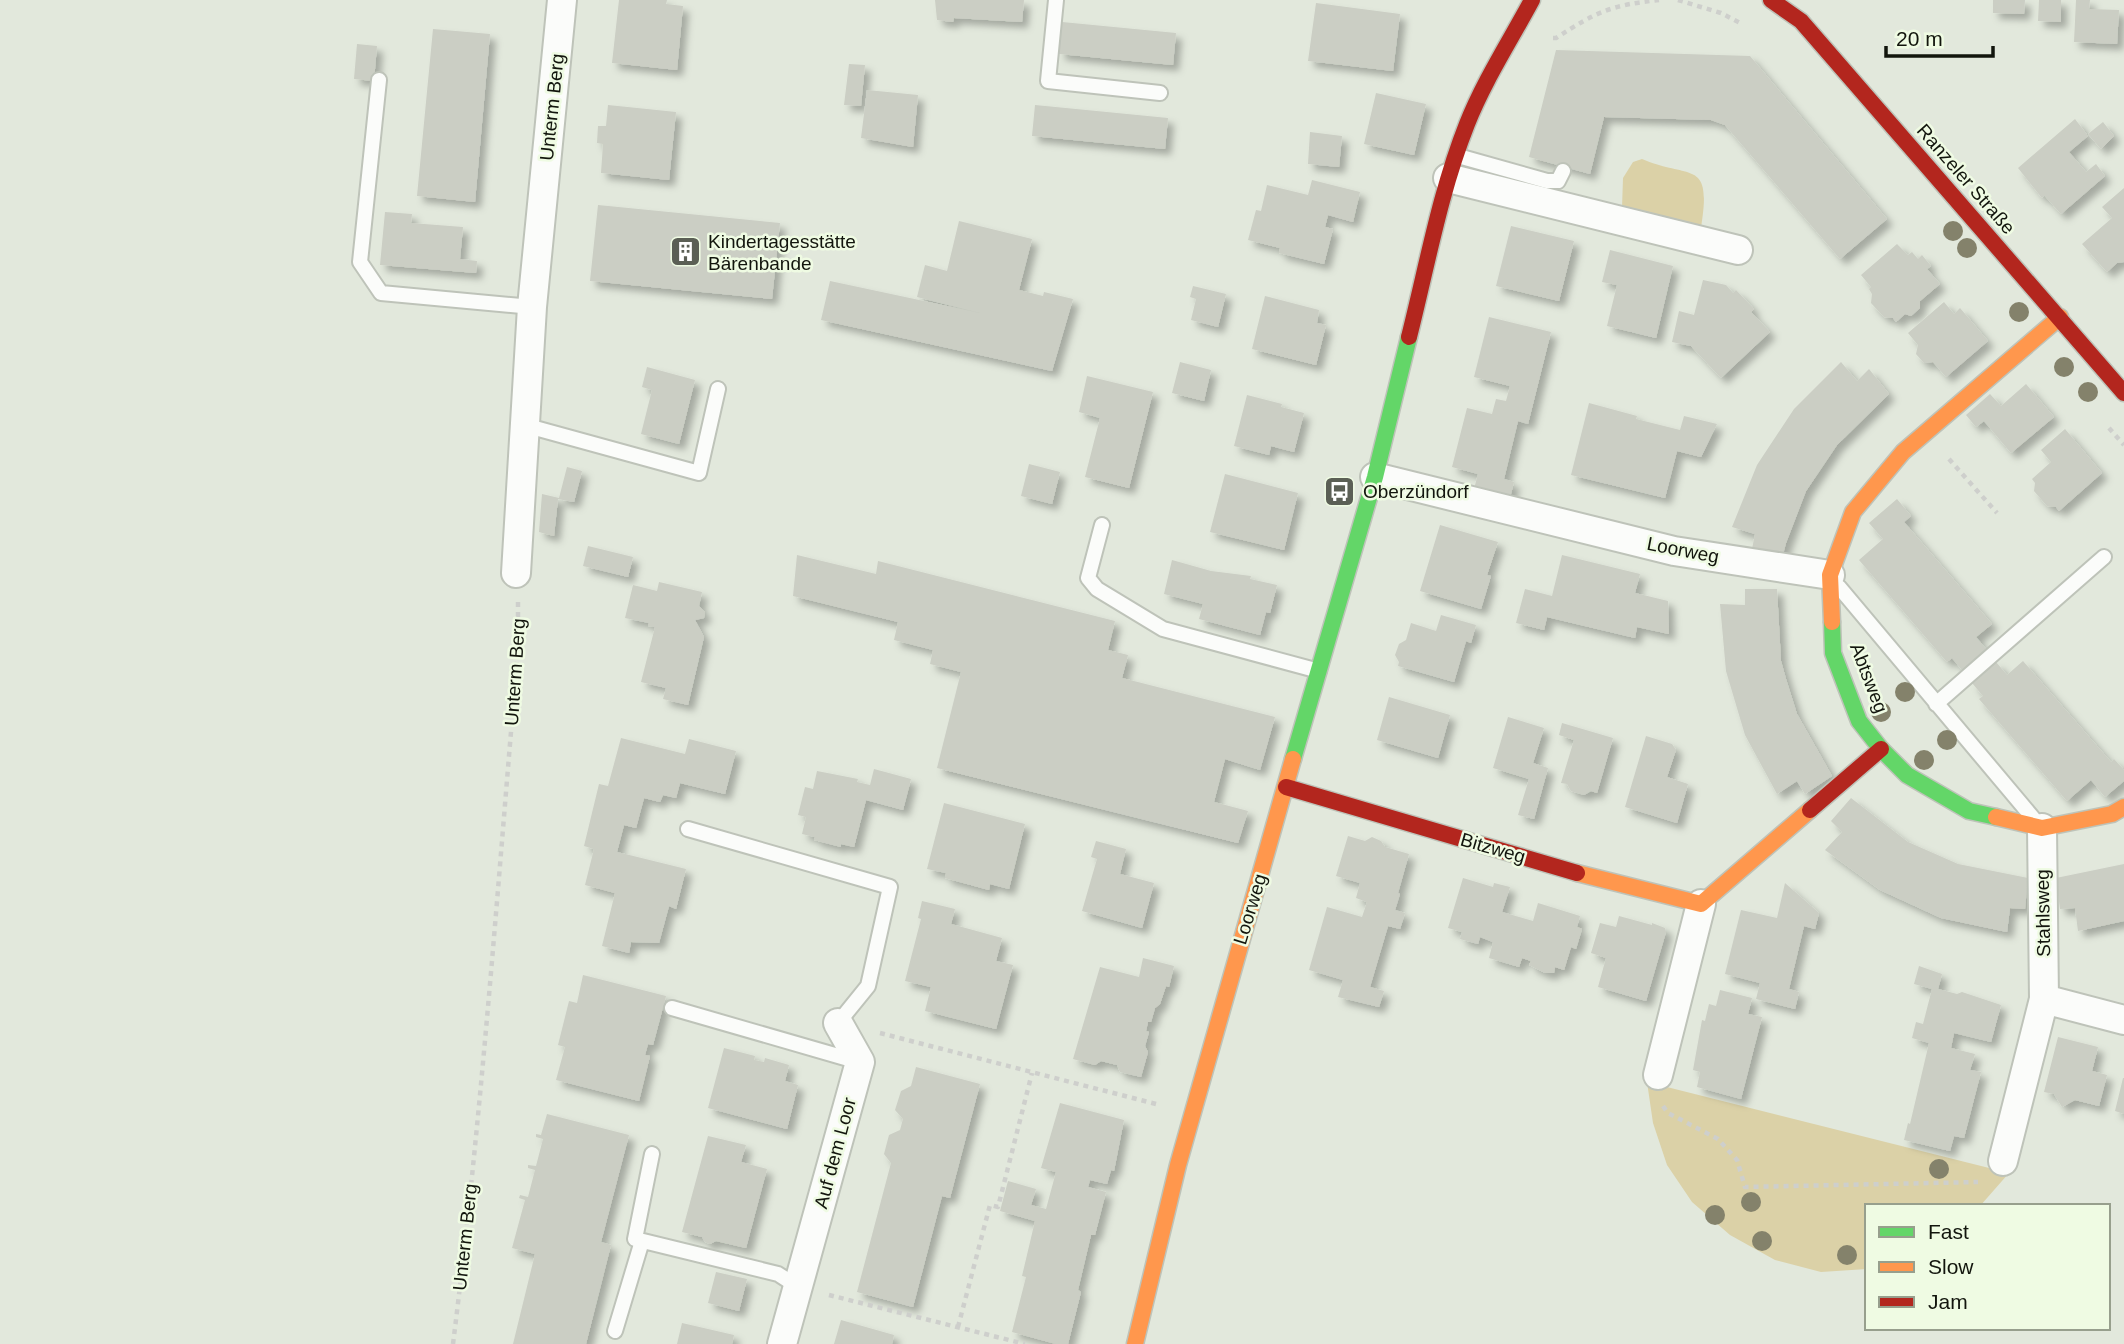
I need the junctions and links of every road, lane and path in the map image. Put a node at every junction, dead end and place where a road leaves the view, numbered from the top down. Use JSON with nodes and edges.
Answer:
{"nodes":[{"id":1,"x":562,"y":0,"type":"edge"},
{"id":2,"x":1056,"y":0,"type":"edge"},
{"id":3,"x":1532,"y":0,"type":"edge"},
{"id":4,"x":1658,"y":0,"type":"edge"},
{"id":5,"x":1771,"y":0,"type":"edge"},
{"id":6,"x":1518,"y":22,"type":"junction"},
{"id":7,"x":379,"y":80,"type":"dead end"},
{"id":8,"x":1160,"y":93,"type":"dead end"},
{"id":9,"x":1452,"y":167,"type":"junction"},
{"id":10,"x":1563,"y":171,"type":"dead end"},
{"id":11,"x":1738,"y":250,"type":"dead end"},
{"id":12,"x":532,"y":307,"type":"junction"},
{"id":13,"x":2060,"y":317,"type":"junction"},
{"id":14,"x":719,"y":388,"type":"dead end"},
{"id":15,"x":2124,"y":393,"type":"edge"},
{"id":16,"x":524,"y":425,"type":"junction"},
{"id":17,"x":1926,"y":432,"type":"junction"},
{"id":18,"x":1375,"y":477,"type":"junction"},
{"id":19,"x":1997,"y":513,"type":"dead end"},
{"id":20,"x":1102,"y":525,"type":"dead end"},
{"id":21,"x":2104,"y":557,"type":"dead end"},
{"id":22,"x":516,"y":573,"type":"joint"},
{"id":23,"x":1830,"y":575,"type":"junction"},
{"id":24,"x":1320,"y":671,"type":"junction"},
{"id":25,"x":1936,"y":704,"type":"junction"},
{"id":26,"x":1881,"y":749,"type":"junction"},
{"id":27,"x":1286,"y":787,"type":"junction"},
{"id":28,"x":2124,"y":807,"type":"edge"},
{"id":29,"x":688,"y":828,"type":"dead end"},
{"id":30,"x":2042,"y":828,"type":"junction"},
{"id":31,"x":1701,"y":904,"type":"junction"},
{"id":32,"x":2044,"y":999,"type":"junction"},
{"id":33,"x":672,"y":1008,"type":"dead end"},
{"id":34,"x":2124,"y":1020,"type":"edge"},
{"id":35,"x":838,"y":1023,"type":"junction"},
{"id":36,"x":860,"y":1062,"type":"junction"},
{"id":37,"x":1032,"y":1073,"type":"junction"},
{"id":38,"x":1658,"y":1075,"type":"joint"},
{"id":39,"x":1192,"y":1114,"type":"junction"},
{"id":40,"x":652,"y":1154,"type":"dead end"},
{"id":41,"x":2003,"y":1161,"type":"joint"},
{"id":42,"x":642,"y":1241,"type":"junction"},
{"id":43,"x":798,"y":1287,"type":"junction"},
{"id":44,"x":958,"y":1327,"type":"junction"},
{"id":45,"x":615,"y":1331,"type":"dead end"},
{"id":46,"x":453,"y":1344,"type":"edge"},
{"id":47,"x":782,"y":1344,"type":"edge"},
{"id":48,"x":1025,"y":1344,"type":"edge"},
{"id":49,"x":1135,"y":1344,"type":"edge"}],
"edges":[{"from":1,"to":12,"type":"street","name":"Unterm Berg"},
{"from":2,"to":8,"type":"lane"},
{"from":3,"to":6,"type":"street","name":"Loorweg"},
{"from":4,"to":6,"type":"path"},
{"from":5,"to":13,"type":"street","name":"Ranzeler Straße"},
{"from":6,"to":9,"type":"street","name":"Loorweg"},
{"from":7,"to":12,"type":"lane"},
{"from":9,"to":10,"type":"lane"},
{"from":9,"to":11,"type":"street"},
{"from":9,"to":18,"type":"street","name":"Loorweg"},
{"from":12,"to":16,"type":"street","name":"Unterm Berg"},
{"from":13,"to":15,"type":"street","name":"Ranzeler Straße"},
{"from":13,"to":17,"type":"street","name":"Abtsweg"},
{"from":14,"to":16,"type":"lane"},
{"from":16,"to":22,"type":"street","name":"Unterm Berg"},
{"from":17,"to":19,"type":"path"},
{"from":17,"to":23,"type":"street","name":"Abtsweg"},
{"from":18,"to":23,"type":"street","name":"Loorweg"},
{"from":18,"to":24,"type":"street","name":"Loorweg"},
{"from":20,"to":24,"type":"lane"},
{"from":21,"to":25,"type":"lane"},
{"from":22,"to":46,"type":"path","name":"Unterm Berg"},
{"from":23,"to":25,"type":"lane"},
{"from":23,"to":26,"type":"street","name":"Abtsweg"},
{"from":24,"to":27,"type":"street","name":"Loorweg"},
{"from":25,"to":30,"type":"lane"},
{"from":26,"to":30,"type":"street","name":"Abtsweg"},
{"from":26,"to":31,"type":"street"},
{"from":27,"to":31,"type":"street","name":"Bitzweg"},
{"from":27,"to":39,"type":"street","name":"Loorweg"},
{"from":28,"to":30,"type":"street","name":"Abtsweg"},
{"from":29,"to":35,"type":"lane"},
{"from":30,"to":32,"type":"street","name":"Stahlsweg"},
{"from":31,"to":38,"type":"street"},
{"from":32,"to":34,"type":"street"},
{"from":32,"to":41,"type":"street","name":"Stahlsweg"},
{"from":33,"to":36,"type":"lane"},
{"from":35,"to":36,"type":"street"},
{"from":35,"to":37,"type":"path"},
{"from":36,"to":43,"type":"street","name":"Auf dem Loor"},
{"from":37,"to":39,"type":"path"},
{"from":37,"to":44,"type":"path"},
{"from":38,"to":41,"type":"path"},
{"from":39,"to":49,"type":"street","name":"Loorweg"},
{"from":40,"to":42,"type":"lane"},
{"from":42,"to":43,"type":"lane"},
{"from":42,"to":45,"type":"lane"},
{"from":43,"to":44,"type":"path"},
{"from":43,"to":47,"type":"street","name":"Auf dem Loor"},
{"from":44,"to":48,"type":"path"}]}
